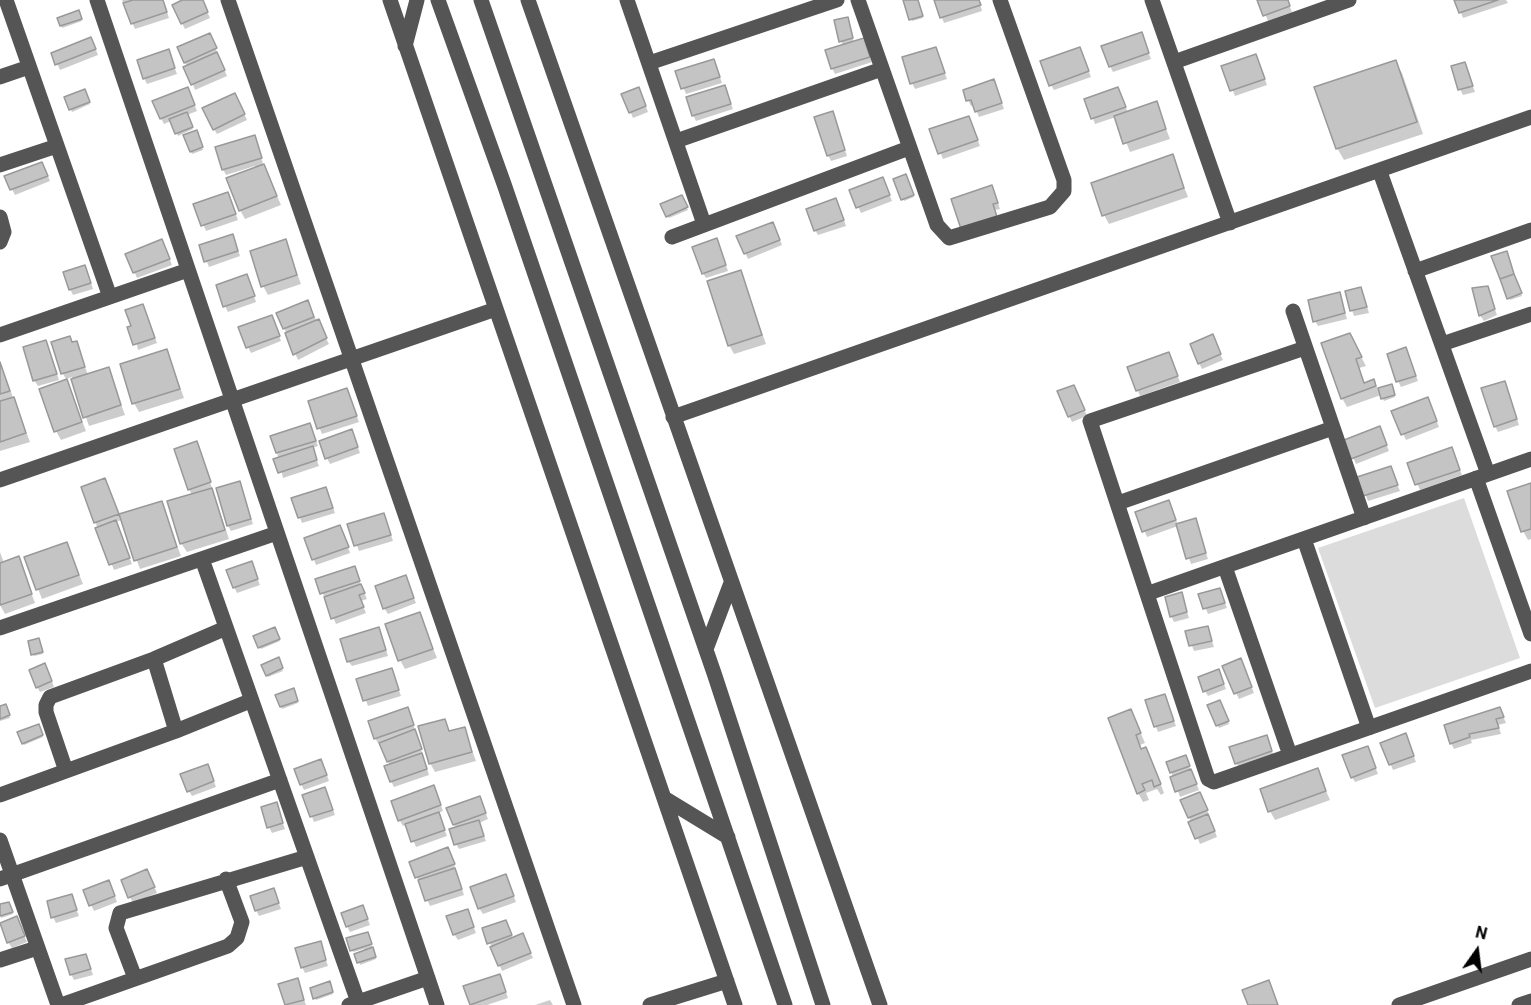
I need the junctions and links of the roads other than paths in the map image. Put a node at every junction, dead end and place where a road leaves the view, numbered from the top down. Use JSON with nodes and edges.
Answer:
{"nodes":[{"id":1,"x":6,"y":0,"type":"edge"},
{"id":2,"x":97,"y":0,"type":"edge"},
{"id":3,"x":228,"y":0,"type":"edge"},
{"id":4,"x":390,"y":0,"type":"edge"},
{"id":5,"x":417,"y":0,"type":"edge"},
{"id":6,"x":438,"y":0,"type":"edge"},
{"id":7,"x":481,"y":0,"type":"edge"},
{"id":8,"x":528,"y":0,"type":"edge"},
{"id":9,"x":627,"y":0,"type":"edge"},
{"id":10,"x":837,"y":0,"type":"edge"},
{"id":11,"x":858,"y":0,"type":"edge"},
{"id":12,"x":1000,"y":0,"type":"edge"},
{"id":13,"x":1152,"y":0,"type":"edge"},
{"id":14,"x":1349,"y":0,"type":"edge"},
{"id":15,"x":405,"y":46,"type":"junction"},
{"id":16,"x":1174,"y":62,"type":"junction"},
{"id":17,"x":649,"y":63,"type":"junction"},
{"id":18,"x":29,"y":67,"type":"junction"},
{"id":19,"x":882,"y":69,"type":"junction"},
{"id":20,"x":0,"y":77,"type":"edge"},
{"id":21,"x":1531,"y":117,"type":"edge"},
{"id":22,"x":676,"y":141,"type":"junction"},
{"id":23,"x":57,"y":146,"type":"junction"},
{"id":24,"x":909,"y":148,"type":"junction"},
{"id":25,"x":0,"y":165,"type":"edge"},
{"id":26,"x":1380,"y":172,"type":"junction"},
{"id":27,"x":0,"y":217,"type":"edge"},
{"id":28,"x":1230,"y":224,"type":"junction"},
{"id":29,"x":704,"y":225,"type":"junction"},
{"id":30,"x":1531,"y":230,"type":"edge"},
{"id":31,"x":672,"y":237,"type":"dead end"},
{"id":32,"x":0,"y":242,"type":"edge"},
{"id":33,"x":188,"y":270,"type":"junction"},
{"id":34,"x":1415,"y":271,"type":"junction"},
{"id":35,"x":110,"y":297,"type":"junction"},
{"id":36,"x":496,"y":309,"type":"junction"},
{"id":37,"x":1293,"y":311,"type":"dead end"},
{"id":38,"x":1531,"y":314,"type":"edge"},
{"id":39,"x":0,"y":335,"type":"edge"},
{"id":40,"x":1442,"y":344,"type":"junction"},
{"id":41,"x":1305,"y":348,"type":"junction"},
{"id":42,"x":353,"y":358,"type":"junction"},
{"id":43,"x":232,"y":400,"type":"junction"},
{"id":44,"x":673,"y":417,"type":"junction"},
{"id":45,"x":1333,"y":428,"type":"junction"},
{"id":46,"x":1531,"y":459,"type":"edge"},
{"id":47,"x":1482,"y":476,"type":"junction"},
{"id":48,"x":0,"y":480,"type":"edge"},
{"id":49,"x":1118,"y":503,"type":"junction"},
{"id":50,"x":1364,"y":518,"type":"junction"},
{"id":51,"x":277,"y":533,"type":"junction"},
{"id":52,"x":1304,"y":539,"type":"junction"},
{"id":53,"x":202,"y":559,"type":"junction"},
{"id":54,"x":1225,"y":567,"type":"junction"},
{"id":55,"x":731,"y":583,"type":"junction"},
{"id":56,"x":1531,"y":585,"type":"edge"},
{"id":57,"x":1516,"y":590,"type":"junction"},
{"id":58,"x":1149,"y":594,"type":"junction"},
{"id":59,"x":0,"y":628,"type":"edge"},
{"id":60,"x":226,"y":628,"type":"junction"},
{"id":61,"x":1531,"y":634,"type":"edge"},
{"id":62,"x":705,"y":649,"type":"junction"},
{"id":63,"x":154,"y":659,"type":"junction"},
{"id":64,"x":1531,"y":671,"type":"edge"},
{"id":65,"x":250,"y":701,"type":"junction"},
{"id":66,"x":1369,"y":728,"type":"junction"},
{"id":67,"x":176,"y":731,"type":"junction"},
{"id":68,"x":1290,"y":755,"type":"junction"},
{"id":69,"x":66,"y":771,"type":"junction"},
{"id":70,"x":280,"y":780,"type":"junction"},
{"id":71,"x":0,"y":795,"type":"edge"},
{"id":72,"x":664,"y":798,"type":"junction"},
{"id":73,"x":728,"y":837,"type":"junction"},
{"id":74,"x":0,"y":840,"type":"edge"},
{"id":75,"x":307,"y":857,"type":"junction"},
{"id":76,"x":6,"y":877,"type":"edge"},
{"id":77,"x":226,"y":879,"type":"junction"},
{"id":78,"x":37,"y":948,"type":"junction"},
{"id":79,"x":1531,"y":959,"type":"edge"},
{"id":80,"x":0,"y":960,"type":"edge"},
{"id":81,"x":135,"y":978,"type":"junction"},
{"id":82,"x":428,"y":978,"type":"junction"},
{"id":83,"x":727,"y":981,"type":"junction"},
{"id":84,"x":1531,"y":1001,"type":"edge"},
{"id":85,"x":354,"y":1004,"type":"edge"},
{"id":86,"x":59,"y":1005,"type":"edge"},
{"id":87,"x":436,"y":1005,"type":"edge"},
{"id":88,"x":574,"y":1005,"type":"edge"},
{"id":89,"x":650,"y":1005,"type":"edge"},
{"id":90,"x":735,"y":1005,"type":"edge"},
{"id":91,"x":785,"y":1005,"type":"edge"},
{"id":92,"x":823,"y":1005,"type":"edge"},
{"id":93,"x":880,"y":1005,"type":"edge"},
{"id":94,"x":1399,"y":1005,"type":"edge"},
{"id":95,"x":1519,"y":1005,"type":"edge"}],
"edges":[{"from":1,"to":18,"type":"street"},
{"from":2,"to":33,"type":"street"},
{"from":3,"to":42,"type":"street"},
{"from":4,"to":15,"type":"street"},
{"from":5,"to":15,"type":"street"},
{"from":6,"to":73,"type":"street"},
{"from":7,"to":62,"type":"street"},
{"from":8,"to":44,"type":"street"},
{"from":9,"to":17,"type":"street"},
{"from":10,"to":17,"type":"street"},
{"from":11,"to":19,"type":"street"},
{"from":12,"to":24,"type":"street"},
{"from":13,"to":16,"type":"street"},
{"from":14,"to":16,"type":"street"},
{"from":15,"to":36,"type":"street"},
{"from":16,"to":28,"type":"street"},
{"from":17,"to":22,"type":"street"},
{"from":18,"to":20,"type":"street"},
{"from":18,"to":23,"type":"street"},
{"from":19,"to":22,"type":"street"},
{"from":19,"to":24,"type":"street"},
{"from":21,"to":26,"type":"street"},
{"from":22,"to":29,"type":"street"},
{"from":23,"to":25,"type":"street"},
{"from":23,"to":35,"type":"street"},
{"from":24,"to":29,"type":"street"},
{"from":26,"to":28,"type":"street"},
{"from":26,"to":34,"type":"street"},
{"from":27,"to":32,"type":"street"},
{"from":28,"to":44,"type":"street"},
{"from":29,"to":31,"type":"street"},
{"from":30,"to":34,"type":"street"},
{"from":33,"to":35,"type":"street"},
{"from":33,"to":43,"type":"street"},
{"from":34,"to":40,"type":"street"},
{"from":35,"to":39,"type":"street"},
{"from":36,"to":42,"type":"street"},
{"from":36,"to":72,"type":"street"},
{"from":37,"to":41,"type":"street"},
{"from":38,"to":40,"type":"street"},
{"from":40,"to":47,"type":"street"},
{"from":41,"to":45,"type":"street"},
{"from":41,"to":49,"type":"street"},
{"from":42,"to":43,"type":"street"},
{"from":42,"to":88,"type":"street"},
{"from":43,"to":48,"type":"street"},
{"from":43,"to":51,"type":"street"},
{"from":44,"to":55,"type":"street"},
{"from":45,"to":49,"type":"street"},
{"from":45,"to":50,"type":"street"},
{"from":46,"to":47,"type":"street"},
{"from":47,"to":50,"type":"street"},
{"from":47,"to":57,"type":"street"},
{"from":49,"to":58,"type":"street"},
{"from":50,"to":52,"type":"street"},
{"from":51,"to":53,"type":"street"},
{"from":51,"to":82,"type":"street"},
{"from":52,"to":54,"type":"street"},
{"from":52,"to":66,"type":"street"},
{"from":53,"to":59,"type":"street"},
{"from":53,"to":60,"type":"street"},
{"from":54,"to":58,"type":"street"},
{"from":54,"to":68,"type":"street"},
{"from":55,"to":62,"type":"street"},
{"from":55,"to":93,"type":"street"},
{"from":56,"to":57,"type":"street"},
{"from":57,"to":61,"type":"street"},
{"from":58,"to":68,"type":"street"},
{"from":60,"to":63,"type":"street"},
{"from":60,"to":65,"type":"street"},
{"from":62,"to":92,"type":"street"},
{"from":63,"to":67,"type":"street"},
{"from":63,"to":69,"type":"street"},
{"from":64,"to":66,"type":"street"},
{"from":65,"to":67,"type":"street"},
{"from":65,"to":70,"type":"street"},
{"from":66,"to":68,"type":"street"},
{"from":67,"to":69,"type":"street"},
{"from":69,"to":71,"type":"street"},
{"from":70,"to":75,"type":"street"},
{"from":70,"to":76,"type":"street"},
{"from":72,"to":73,"type":"street"},
{"from":72,"to":83,"type":"street"},
{"from":73,"to":91,"type":"street"},
{"from":74,"to":76,"type":"street"},
{"from":75,"to":77,"type":"street"},
{"from":75,"to":85,"type":"street"},
{"from":76,"to":78,"type":"street"},
{"from":77,"to":81,"type":"street"},
{"from":77,"to":81,"type":"street"},
{"from":78,"to":80,"type":"street"},
{"from":78,"to":86,"type":"street"},
{"from":79,"to":94,"type":"street"},
{"from":81,"to":86,"type":"street"},
{"from":82,"to":85,"type":"street"},
{"from":82,"to":87,"type":"street"},
{"from":83,"to":89,"type":"street"},
{"from":83,"to":90,"type":"street"},
{"from":84,"to":95,"type":"street"}]}
